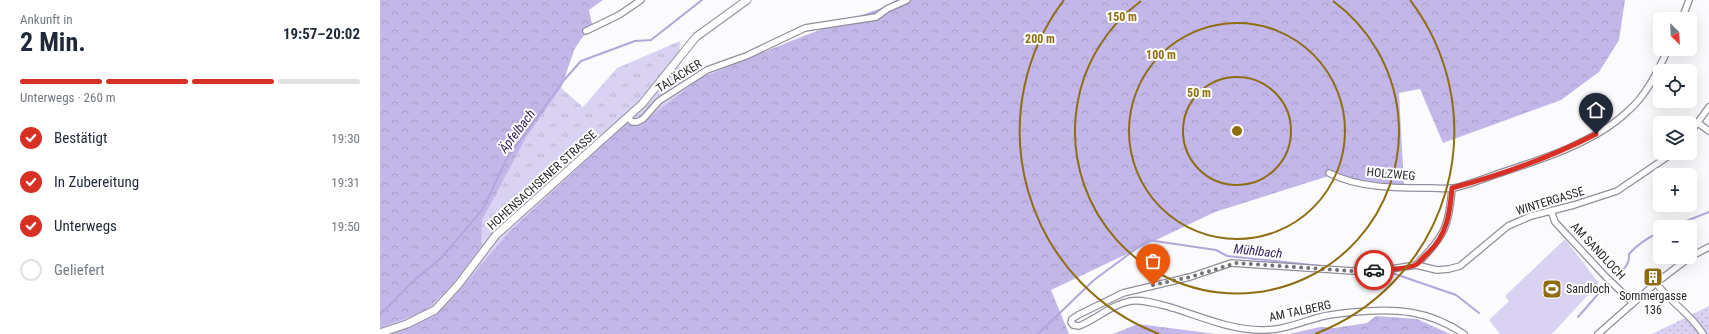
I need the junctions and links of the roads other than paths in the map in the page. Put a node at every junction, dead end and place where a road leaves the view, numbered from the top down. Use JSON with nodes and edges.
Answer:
{"nodes":[{"id":1,"x":641,"y":0,"type":"edge"},
{"id":2,"x":747,"y":0,"type":"edge"},
{"id":3,"x":907,"y":0,"type":"edge"},
{"id":4,"x":1689,"y":0,"type":"edge"},
{"id":5,"x":1685,"y":12,"type":"edge"},
{"id":6,"x":586,"y":31,"type":"dead end"},
{"id":7,"x":1664,"y":56,"type":"edge"},
{"id":8,"x":1709,"y":107,"type":"edge"},
{"id":9,"x":628,"y":117,"type":"junction"},
{"id":10,"x":1698,"y":123,"type":"joint"},
{"id":11,"x":1709,"y":131,"type":"edge"},
{"id":12,"x":1663,"y":160,"type":"edge"},
{"id":13,"x":1329,"y":173,"type":"dead end"},
{"id":14,"x":1452,"y":188,"type":"junction"},
{"id":15,"x":1551,"y":211,"type":"junction"},
{"id":16,"x":1709,"y":247,"type":"edge"},
{"id":17,"x":1697,"y":253,"type":"edge"},
{"id":18,"x":1681,"y":264,"type":"edge"},
{"id":19,"x":1416,"y":265,"type":"junction"},
{"id":20,"x":1656,"y":283,"type":"junction"},
{"id":21,"x":1633,"y":303,"type":"junction"},
{"id":22,"x":1073,"y":325,"type":"joint"},
{"id":23,"x":380,"y":333,"type":"edge"},
{"id":24,"x":1464,"y":334,"type":"edge"},
{"id":25,"x":1598,"y":334,"type":"edge"},
{"id":26,"x":1703,"y":334,"type":"edge"}],
"edges":[{"from":1,"to":6,"type":"street"},
{"from":2,"to":9,"type":"street","name":"TALÄCKER"},
{"from":3,"to":9,"type":"street","name":"TALÄCKER"},
{"from":4,"to":5,"type":"street"},
{"from":7,"to":14,"type":"street","name":"HOLZWEG"},
{"from":8,"to":10,"type":"street"},
{"from":9,"to":23,"type":"street","name":"HOHENSACHSENER STRASSE"},
{"from":10,"to":11,"type":"street"},
{"from":12,"to":15,"type":"street","name":"WINTERGASSE"},
{"from":13,"to":14,"type":"street","name":"HOLZWEG"},
{"from":14,"to":19,"type":"street"},
{"from":15,"to":19,"type":"street","name":"WINTERGASSE"},
{"from":15,"to":21,"type":"street","name":"AM SANDLOCH"},
{"from":16,"to":17,"type":"street"},
{"from":18,"to":20,"type":"street"},
{"from":19,"to":22,"type":"street","name":"WINTERGASSE"},
{"from":20,"to":21,"type":"street"},
{"from":20,"to":26,"type":"street"},
{"from":21,"to":25,"type":"street"},
{"from":22,"to":24,"type":"street","name":"AM TALBERG"}]}
